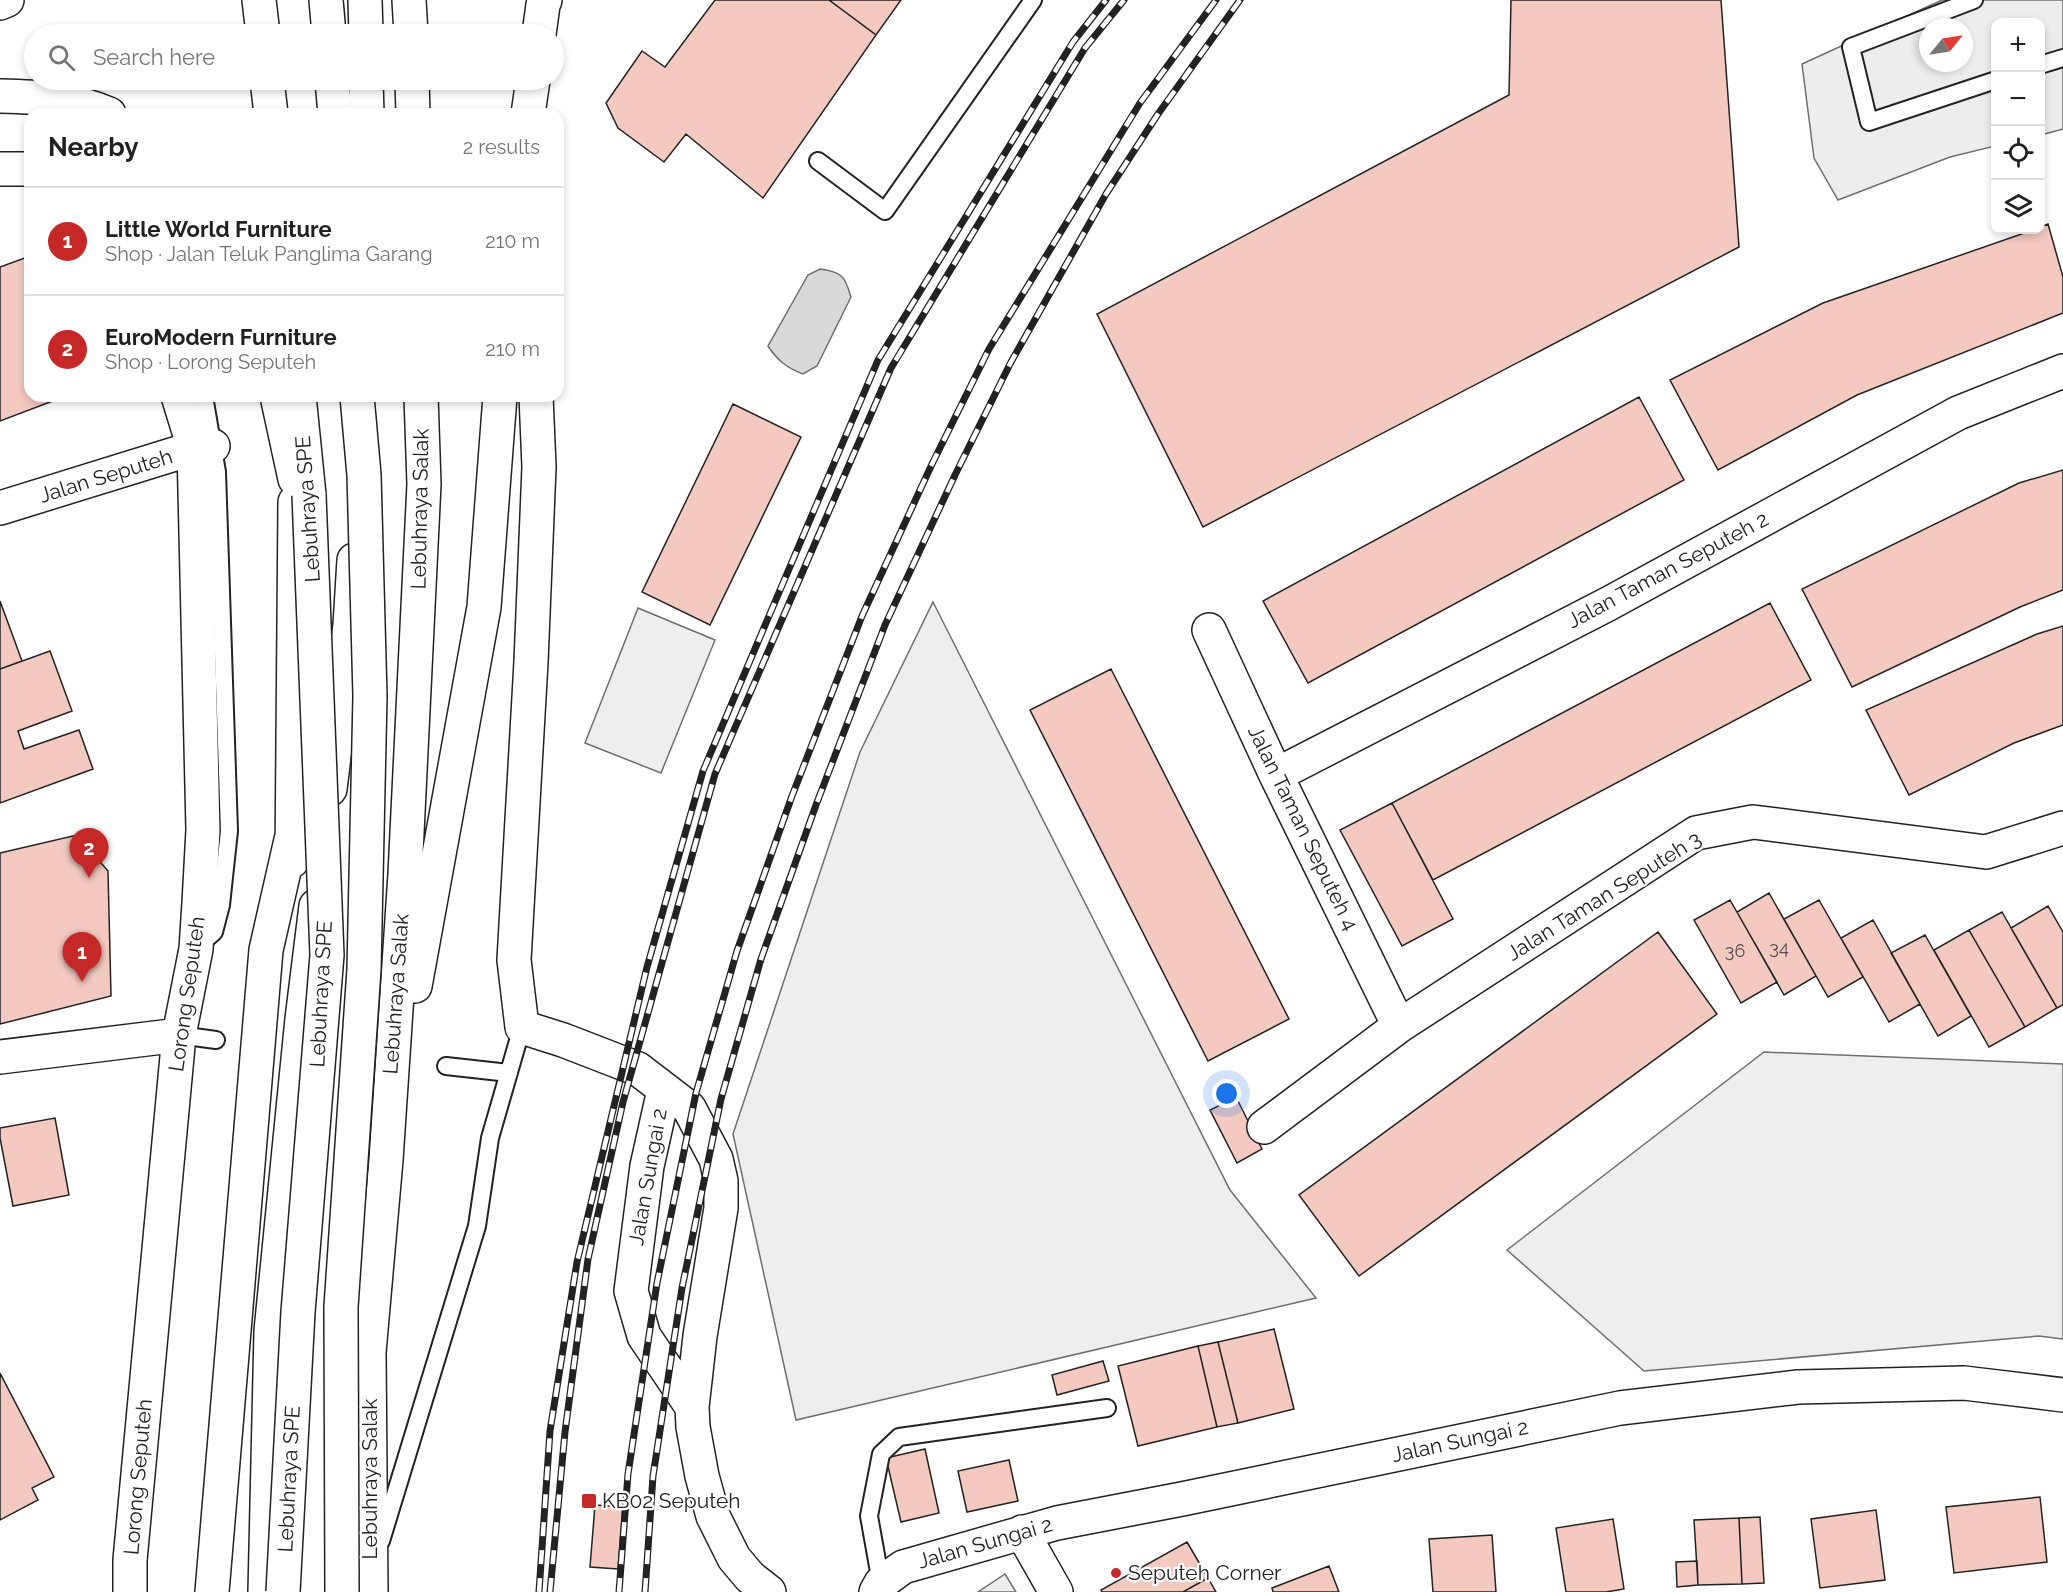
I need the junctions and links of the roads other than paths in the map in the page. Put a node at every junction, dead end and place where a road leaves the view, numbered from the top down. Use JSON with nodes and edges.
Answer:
{"nodes":[{"id":1,"x":7,"y":0,"type":"edge"},
{"id":2,"x":257,"y":0,"type":"edge"},
{"id":3,"x":326,"y":0,"type":"edge"},
{"id":4,"x":410,"y":0,"type":"edge"},
{"id":5,"x":1033,"y":0,"type":"edge"},
{"id":6,"x":1974,"y":0,"type":"edge"},
{"id":7,"x":0,"y":3,"type":"edge"},
{"id":8,"x":260,"y":24,"type":"edge"},
{"id":9,"x":327,"y":24,"type":"edge"},
{"id":10,"x":411,"y":24,"type":"edge"},
{"id":11,"x":2063,"y":58,"type":"edge"},
{"id":12,"x":2045,"y":63,"type":"edge"},
{"id":13,"x":1991,"y":81,"type":"edge"},
{"id":14,"x":267,"y":90,"type":"edge"},
{"id":15,"x":333,"y":90,"type":"edge"},
{"id":16,"x":366,"y":90,"type":"edge"},
{"id":17,"x":412,"y":90,"type":"edge"},
{"id":18,"x":532,"y":90,"type":"edge"},
{"id":19,"x":0,"y":96,"type":"edge"},
{"id":20,"x":94,"y":108,"type":"edge"},
{"id":21,"x":268,"y":108,"type":"edge"},
{"id":22,"x":334,"y":108,"type":"edge"},
{"id":23,"x":367,"y":108,"type":"edge"},
{"id":24,"x":413,"y":108,"type":"edge"},
{"id":25,"x":529,"y":108,"type":"edge"},
{"id":26,"x":818,"y":161,"type":"dead end"},
{"id":27,"x":0,"y":169,"type":"edge"},
{"id":28,"x":24,"y":169,"type":"edge"},
{"id":29,"x":2063,"y":371,"type":"edge"},
{"id":30,"x":181,"y":402,"type":"edge"},
{"id":31,"x":204,"y":402,"type":"edge"},
{"id":32,"x":278,"y":402,"type":"edge"},
{"id":33,"x":294,"y":402,"type":"edge"},
{"id":34,"x":300,"y":402,"type":"edge"},
{"id":35,"x":358,"y":402,"type":"edge"},
{"id":36,"x":364,"y":402,"type":"edge"},
{"id":37,"x":421,"y":402,"type":"edge"},
{"id":38,"x":500,"y":402,"type":"edge"},
{"id":39,"x":537,"y":402,"type":"edge"},
{"id":40,"x":204,"y":447,"type":"junction"},
{"id":41,"x":295,"y":479,"type":"junction"},
{"id":42,"x":0,"y":508,"type":"edge"},
{"id":43,"x":1209,"y":630,"type":"dead end"},
{"id":44,"x":1276,"y":774,"type":"junction"},
{"id":45,"x":2063,"y":828,"type":"edge"},
{"id":46,"x":291,"y":840,"type":"junction"},
{"id":47,"x":302,"y":1019,"type":"junction"},
{"id":48,"x":1399,"y":1026,"type":"junction"},
{"id":49,"x":522,"y":1027,"type":"junction"},
{"id":50,"x":179,"y":1035,"type":"junction"},
{"id":51,"x":216,"y":1040,"type":"dead end"},
{"id":52,"x":0,"y":1057,"type":"edge"},
{"id":53,"x":447,"y":1065,"type":"dead end"},
{"id":54,"x":509,"y":1073,"type":"junction"},
{"id":55,"x":664,"y":1090,"type":"junction"},
{"id":56,"x":1264,"y":1127,"type":"dead end"},
{"id":57,"x":386,"y":1160,"type":"junction"},
{"id":58,"x":2063,"y":1395,"type":"edge"},
{"id":59,"x":692,"y":1407,"type":"junction"},
{"id":60,"x":1107,"y":1408,"type":"dead end"},
{"id":61,"x":1022,"y":1532,"type":"junction"},
{"id":62,"x":371,"y":1583,"type":"edge"},
{"id":63,"x":879,"y":1587,"type":"edge"},
{"id":64,"x":130,"y":1592,"type":"edge"},
{"id":65,"x":212,"y":1592,"type":"edge"},
{"id":66,"x":265,"y":1592,"type":"edge"},
{"id":67,"x":283,"y":1592,"type":"edge"},
{"id":68,"x":342,"y":1592,"type":"edge"},
{"id":69,"x":769,"y":1592,"type":"edge"},
{"id":70,"x":1056,"y":1592,"type":"edge"}],
"edges":[{"from":1,"to":7,"type":"main road"},
{"from":2,"to":8,"type":"main road"},
{"from":3,"to":9,"type":"main road"},
{"from":4,"to":10,"type":"main road"},
{"from":5,"to":26,"type":"lane"},
{"from":6,"to":13,"type":"lane"},
{"from":11,"to":12,"type":"lane"},
{"from":14,"to":21,"type":"main road"},
{"from":15,"to":22,"type":"main road"},
{"from":16,"to":23,"type":"main road"},
{"from":17,"to":24,"type":"main road"},
{"from":18,"to":25,"type":"main road"},
{"from":19,"to":20,"type":"main road"},
{"from":27,"to":28,"type":"main road"},
{"from":29,"to":44,"type":"main road","name":"Jalan Taman Seputeh 2"},
{"from":30,"to":40,"type":"main road","name":"Lorong Seputeh"},
{"from":31,"to":40,"type":"lane"},
{"from":32,"to":41,"type":"main road"},
{"from":33,"to":41,"type":"main road"},
{"from":34,"to":67,"type":"main road","name":"Lebuhraya SPE","bridge":true},
{"from":35,"to":68,"type":"main road","name":"Lebuhraya SPE","bridge":true},
{"from":36,"to":47,"type":"main road"},
{"from":37,"to":57,"type":"main road","name":"Lebuhraya Salak"},
{"from":38,"to":57,"type":"main road"},
{"from":39,"to":49,"type":"main road"},
{"from":40,"to":42,"type":"main road","name":"Jalan Seputeh"},
{"from":40,"to":50,"type":"main road","name":"Lorong Seputeh"},
{"from":41,"to":46,"type":"main road"},
{"from":43,"to":44,"type":"main road","name":"Jalan Taman Seputeh 4"},
{"from":44,"to":48,"type":"main road","name":"Jalan Taman Seputeh 4"},
{"from":45,"to":48,"type":"main road","name":"Jalan Taman Seputeh 3"},
{"from":46,"to":47,"type":"main road"},
{"from":46,"to":65,"type":"main road"},
{"from":47,"to":66,"type":"main road"},
{"from":48,"to":56,"type":"main road","name":"Jalan Taman Seputeh 3"},
{"from":49,"to":54,"type":"lane"},
{"from":49,"to":55,"type":"main road"},
{"from":50,"to":51,"type":"lane"},
{"from":50,"to":52,"type":"main road"},
{"from":50,"to":64,"type":"main road","name":"Lorong Seputeh"},
{"from":53,"to":54,"type":"lane"},
{"from":54,"to":62,"type":"lane"},
{"from":55,"to":59,"type":"main road","name":"Jalan Sungai 2"},
{"from":55,"to":59,"type":"main road","name":"Jalan Sungai 2"},
{"from":57,"to":62,"type":"main road","name":"Lebuhraya Salak"},
{"from":58,"to":61,"type":"main road","name":"Jalan Sungai 2"},
{"from":59,"to":69,"type":"main road","name":"Jalan Sungai 2"},
{"from":60,"to":63,"type":"lane"},
{"from":61,"to":63,"type":"main road","name":"Jalan Sungai 2"},
{"from":61,"to":70,"type":"main road"}]}
